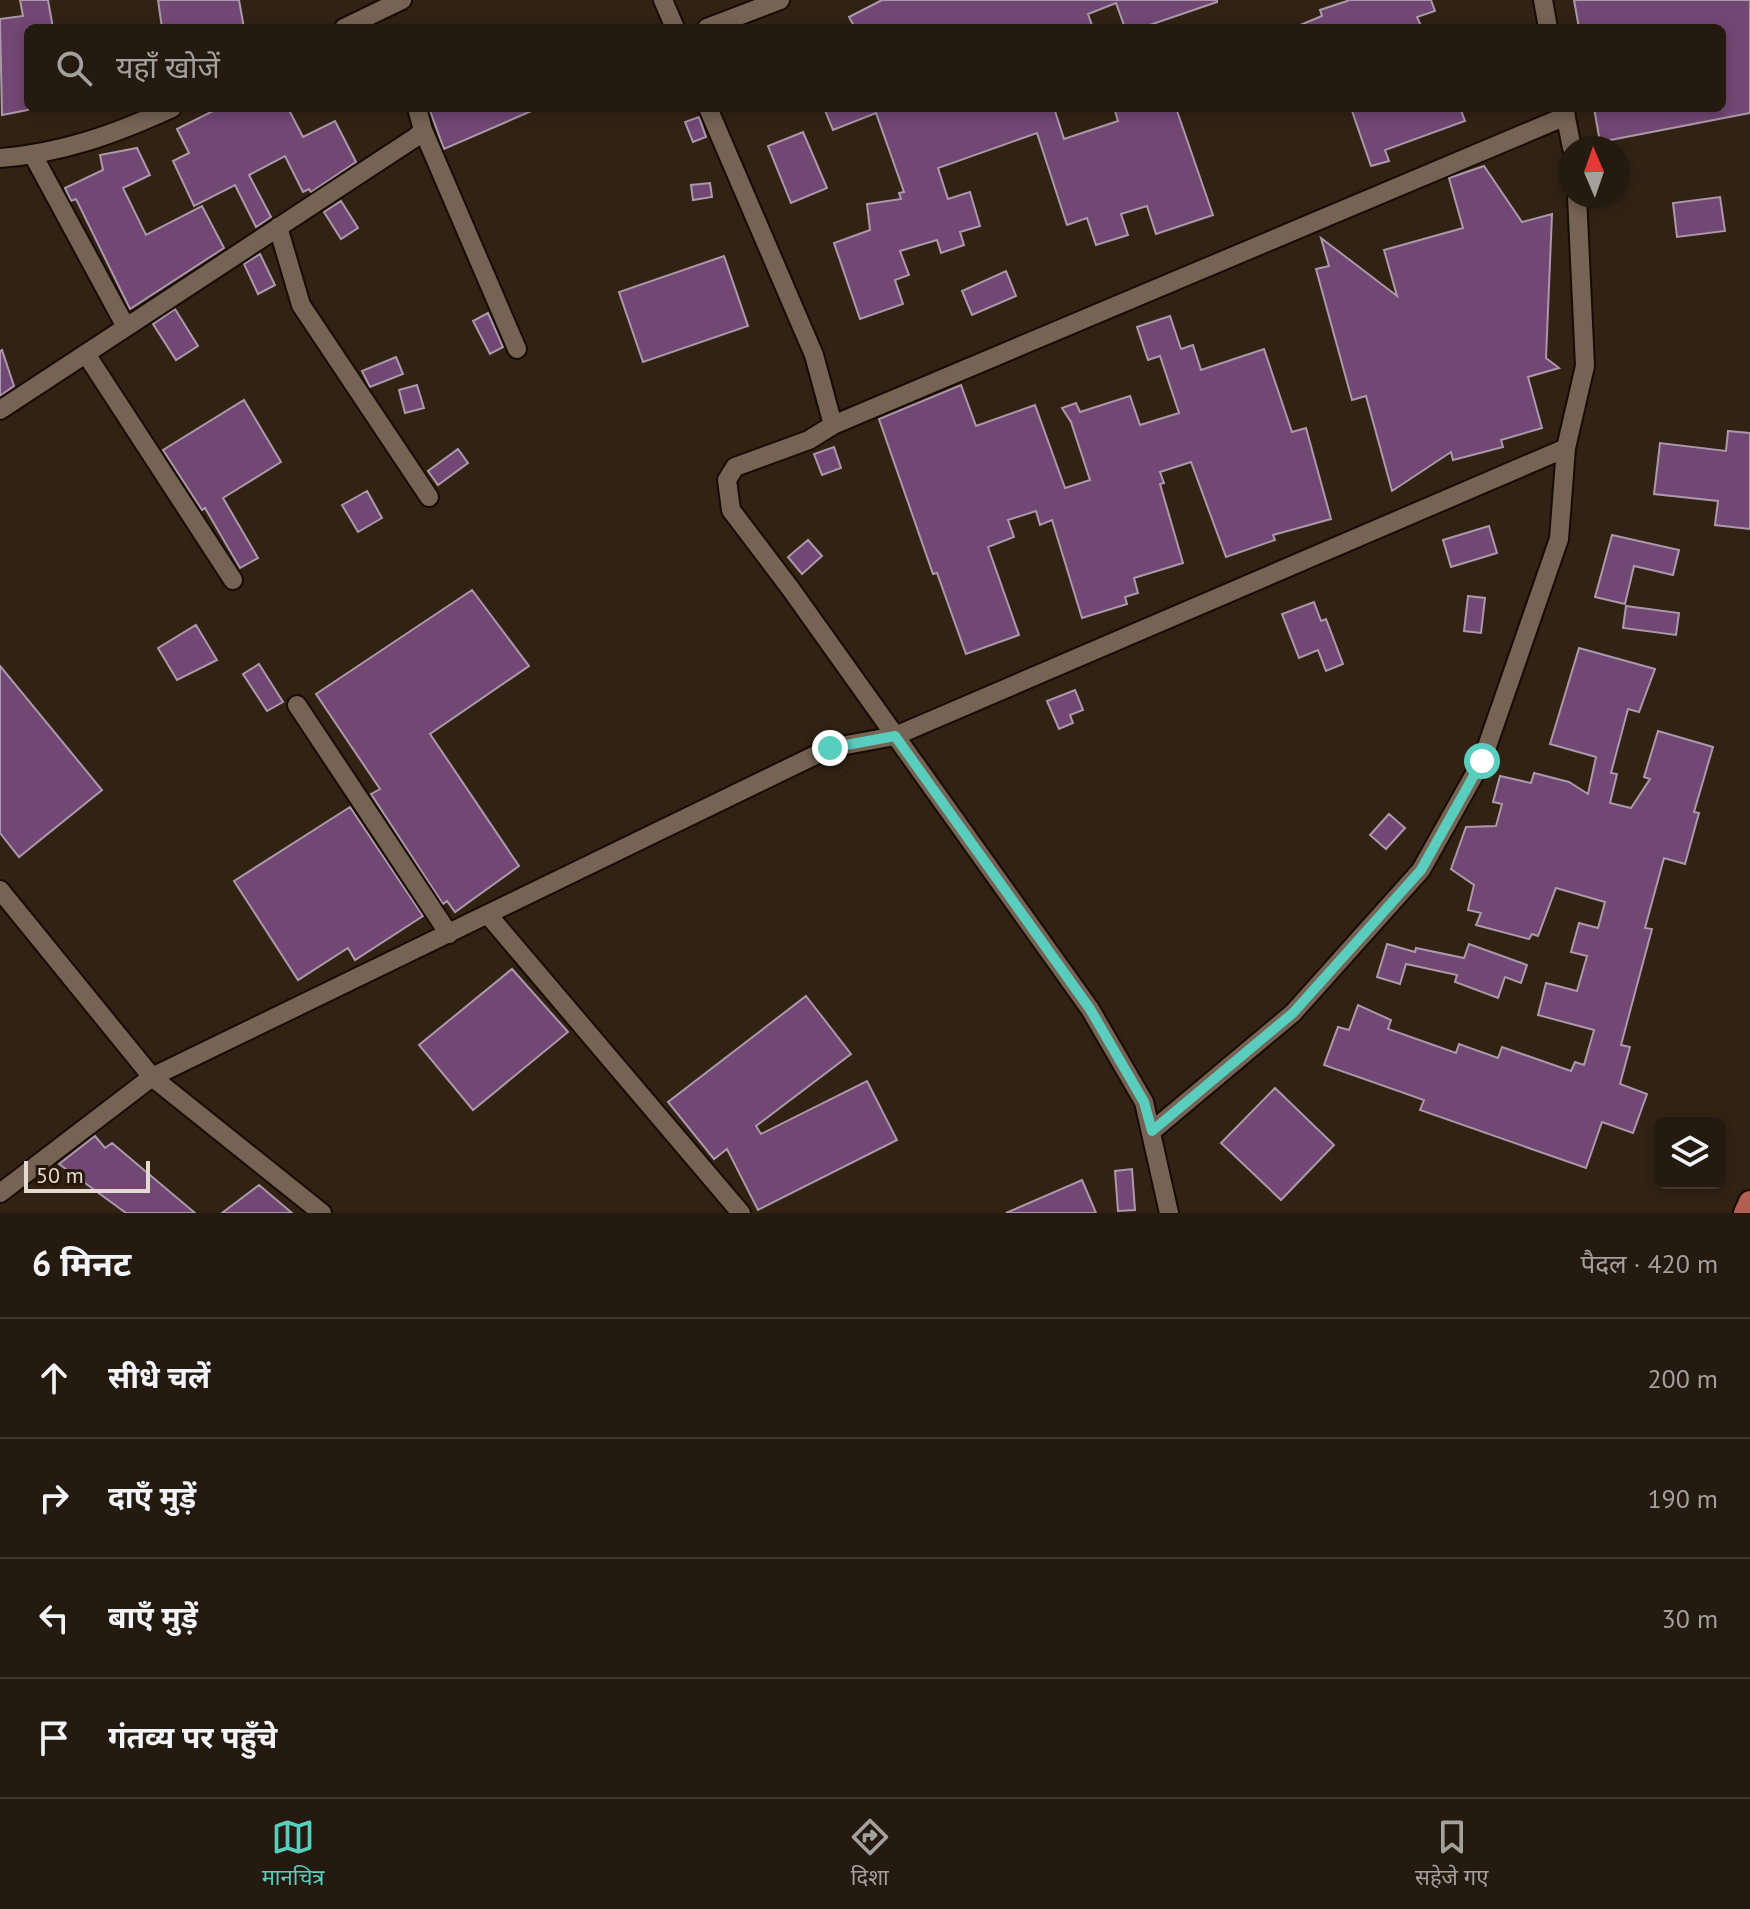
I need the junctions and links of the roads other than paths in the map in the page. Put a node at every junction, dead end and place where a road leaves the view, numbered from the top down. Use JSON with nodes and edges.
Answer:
{"nodes":[{"id":1,"x":402,"y":0,"type":"edge"},
{"id":2,"x":663,"y":0,"type":"edge"},
{"id":3,"x":780,"y":0,"type":"edge"},
{"id":4,"x":1543,"y":0,"type":"edge"},
{"id":5,"x":380,"y":20,"type":"edge"},
{"id":6,"x":673,"y":24,"type":"edge"},
{"id":7,"x":717,"y":24,"type":"edge"},
{"id":8,"x":1547,"y":24,"type":"edge"},
{"id":9,"x":163,"y":112,"type":"edge"},
{"id":10,"x":418,"y":112,"type":"edge"},
{"id":11,"x":710,"y":112,"type":"edge"},
{"id":12,"x":1565,"y":112,"type":"edge"},
{"id":13,"x":423,"y":130,"type":"junction"},
{"id":14,"x":1570,"y":136,"type":"edge"},
{"id":15,"x":33,"y":155,"type":"junction"},
{"id":16,"x":0,"y":158,"type":"edge"},
{"id":17,"x":1578,"y":208,"type":"edge"},
{"id":18,"x":278,"y":227,"type":"junction"},
{"id":19,"x":126,"y":327,"type":"junction"},
{"id":20,"x":517,"y":349,"type":"dead end"},
{"id":21,"x":86,"y":354,"type":"junction"},
{"id":22,"x":0,"y":410,"type":"edge"},
{"id":23,"x":833,"y":425,"type":"junction"},
{"id":24,"x":1566,"y":448,"type":"junction"},
{"id":25,"x":429,"y":497,"type":"dead end"},
{"id":26,"x":233,"y":580,"type":"dead end"},
{"id":27,"x":297,"y":705,"type":"dead end"},
{"id":28,"x":895,"y":736,"type":"junction"},
{"id":29,"x":0,"y":890,"type":"edge"},
{"id":30,"x":489,"y":916,"type":"junction"},
{"id":31,"x":449,"y":934,"type":"junction"},
{"id":32,"x":152,"y":1077,"type":"junction"},
{"id":33,"x":1152,"y":1131,"type":"junction"},
{"id":34,"x":0,"y":1193,"type":"edge"},
{"id":35,"x":1750,"y":1202,"type":"edge"},
{"id":36,"x":322,"y":1213,"type":"edge"},
{"id":37,"x":741,"y":1213,"type":"edge"},
{"id":38,"x":1169,"y":1213,"type":"edge"},
{"id":39,"x":1745,"y":1213,"type":"edge"}],
"edges":[{"from":1,"to":5,"type":"street"},
{"from":2,"to":6,"type":"street"},
{"from":3,"to":7,"type":"street"},
{"from":4,"to":8,"type":"street"},
{"from":9,"to":15,"type":"street"},
{"from":10,"to":13,"type":"street"},
{"from":11,"to":23,"type":"street"},
{"from":12,"to":14,"type":"street"},
{"from":12,"to":23,"type":"street"},
{"from":13,"to":18,"type":"street"},
{"from":13,"to":20,"type":"street"},
{"from":15,"to":16,"type":"street"},
{"from":15,"to":19,"type":"street"},
{"from":17,"to":24,"type":"street"},
{"from":18,"to":19,"type":"street"},
{"from":18,"to":25,"type":"street"},
{"from":19,"to":21,"type":"street"},
{"from":21,"to":22,"type":"street"},
{"from":21,"to":26,"type":"street"},
{"from":23,"to":28,"type":"street"},
{"from":24,"to":28,"type":"street"},
{"from":24,"to":33,"type":"street"},
{"from":27,"to":31,"type":"street"},
{"from":28,"to":30,"type":"street"},
{"from":28,"to":33,"type":"street"},
{"from":29,"to":32,"type":"street"},
{"from":30,"to":31,"type":"street"},
{"from":30,"to":37,"type":"street"},
{"from":31,"to":32,"type":"street"},
{"from":32,"to":34,"type":"street"},
{"from":32,"to":36,"type":"street"},
{"from":33,"to":38,"type":"street"},
{"from":35,"to":39,"type":"main road"}]}
